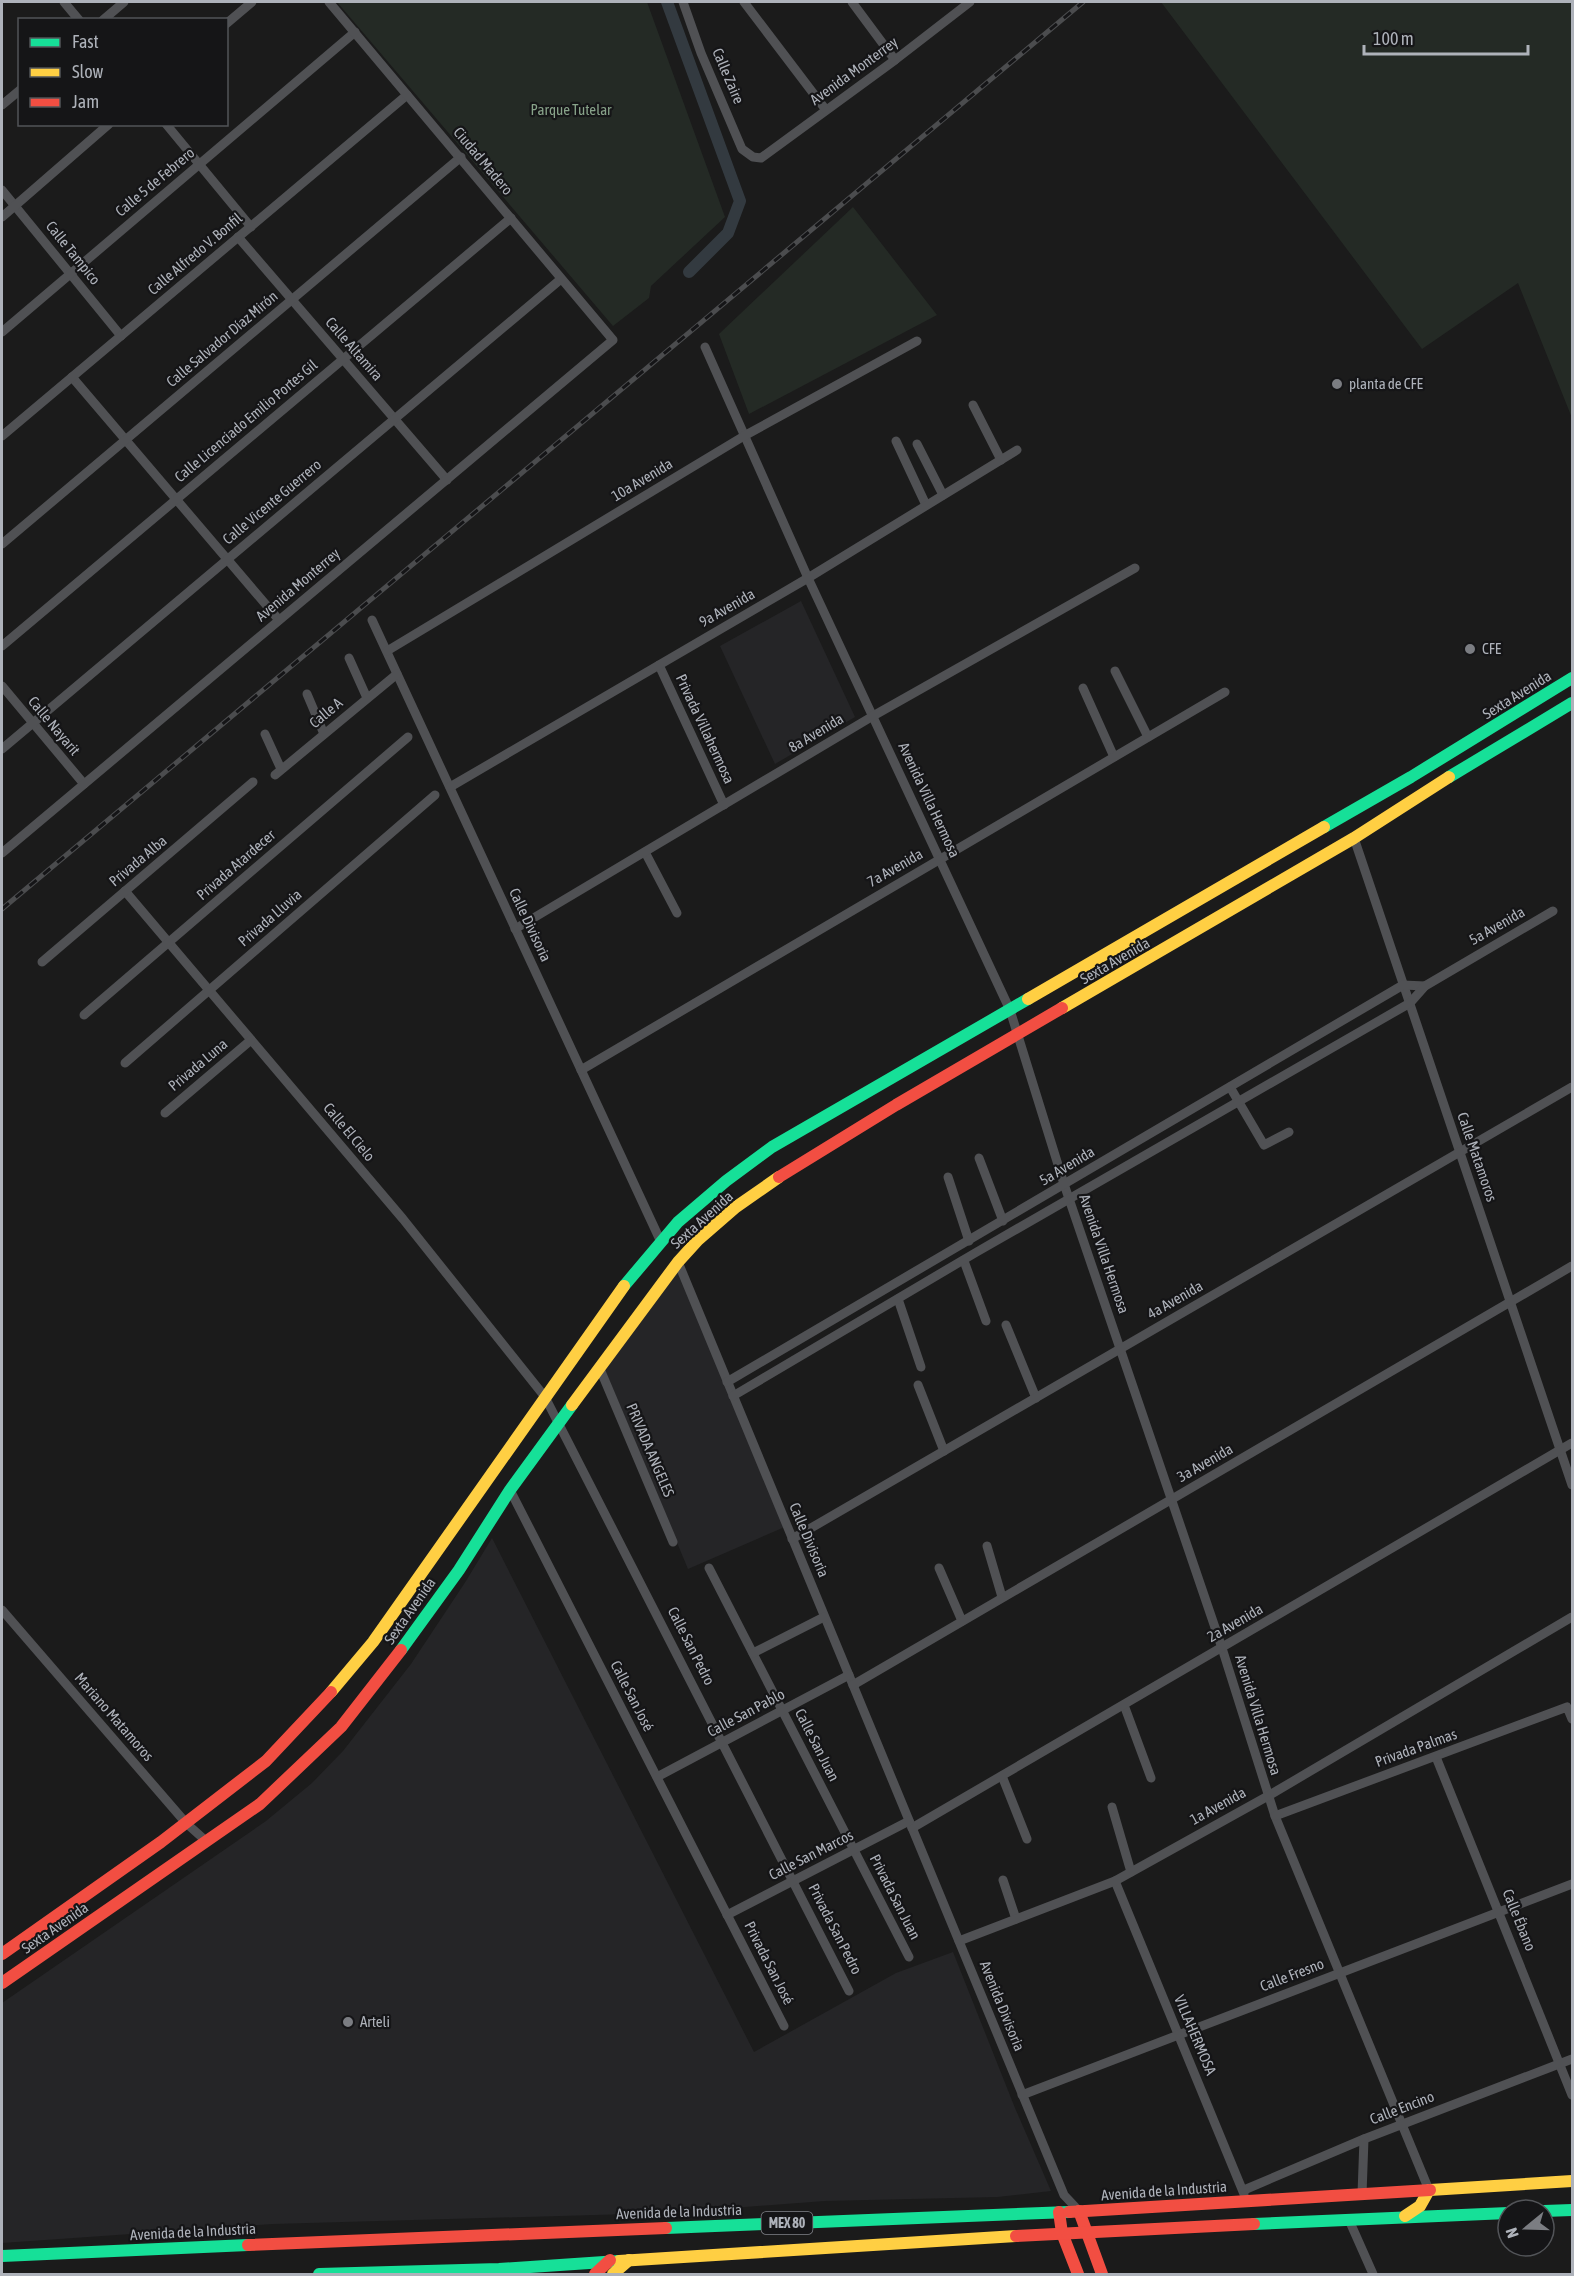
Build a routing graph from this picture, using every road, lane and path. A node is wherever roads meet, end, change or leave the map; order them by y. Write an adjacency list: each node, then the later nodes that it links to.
1 (64, 2): 9 (street)
2 (124, 2): 10 (street)
3 (252, 2): 11 (street)
4 (329, 2): 12 (street, Ciudad Madero)
5 (683, 2): 21 (street, Calle Zaire)
6 (744, 2): 17 (street)
7 (852, 2): 13 (street)
8 (964, 3): 13 (street, Avenida Monterrey)
9 (77, 18)
10 (105, 18)
11 (228, 22)
12 (355, 32): 15 (street, Ciudad Madero); 22 (street, Calle 5 de Febrero)
13 (896, 60): 17 (street, Avenida Monterrey)
14 (18, 92): 16 (street)
15 (407, 95): 20 (street, Ciudad Madero); 27 (street, Calle Alfredo V. Bonfil)
16 (2, 105)
17 (826, 110): 21 (street, Avenida Monterrey)
18 (107, 126): 24 (street)
19 (168, 126): 22 (street)
20 (461, 157): 26 (street, Ciudad Madero); 31 (street, Calle Salvador Díaz Mirón)
21 (753, 158)
22 (199, 164): 27 (street); 29 (street, Calle 5 de Febrero)
23 (2, 189): 24 (street, Calle Tampico)
24 (15, 205): 25 (street); 29 (street, Calle Tampico)
25 (2, 216)
26 (511, 218): 30 (street, Ciudad Madero); 37 (street, Calle Licenciado Emilio Portes Gil)
27 (251, 227): 28 (street, Calle Alfredo V. Bonfil)
28 (238, 237): 31 (street, Calle Altamira); 33 (street, Calle Alfredo V. Bonfil)
29 (70, 274): 32 (street, Calle 5 de Febrero); 33 (street, Calle Tampico)
30 (561, 279): 34 (street, Ciudad Madero); 40 (street, Calle Vicente Guerrero)
31 (292, 300): 37 (street, Calle Altamira); 43 (street, Calle Salvador Díaz Mirón)
32 (2, 332)
33 (121, 336): 38 (street, Calle Alfredo V. Bonfil)
34 (613, 340): 48 (street, Avenida Monterrey)
35 (917, 341): 42 (street, 10a Avenida)
36 (705, 347): 42 (street, Avenida Villa Hermosa)
37 (343, 359): 40 (street, Calle Altamira); 50 (street, Calle Licenciado Emilio Portes Gil)
38 (72, 377): 41 (street, Calle Alfredo V. Bonfil); 43 (street)
39 (973, 405): 47 (street)
40 (395, 419): 48 (street, Calle Altamira); 53 (street, Calle Vicente Guerrero)
41 (2, 435)
42 (744, 436): 55 (street, Avenida Villa Hermosa); 59 (street, 10a Avenida)
43 (125, 440): 50 (street); 52 (street, Calle Salvador Díaz Mirón)
44 (896, 441): 51 (street)
45 (917, 444): 49 (street)
46 (1017, 450): 47 (street, 9a Avenida)
47 (1001, 459): 49 (street, 9a Avenida)
48 (447, 480): 56 (street, Avenida Monterrey)
49 (943, 495): 51 (street, 9a Avenida)
50 (176, 500): 53 (street); 58 (street, Calle Licenciado Emilio Portes Gil)
51 (926, 505): 55 (street, 9a Avenida)
52 (2, 544)
53 (227, 559): 56 (street); 72 (street, Calle Vicente Guerrero)
54 (1135, 568): 71 (street, 8a Avenida)
55 (808, 578): 61 (street, 9a Avenida); 71 (street, Avenida Villa Hermosa)
56 (279, 620): 80 (street, Avenida Monterrey)
57 (372, 620): 59 (street, Calle Divisoria)
58 (2, 646)
59 (387, 651): 63 (street, Calle Divisoria)
60 (349, 658): 69 (street)
61 (659, 665): 81 (street, 9a Avenida); 83 (street, Privada Villahermosa)
62 (1115, 671): 76 (street)
63 (397, 674): 69 (street, Calle A); 81 (street, Calle Divisoria)
64 (1572, 678): 98 (main road, Sexta Avenida)
65 (2, 686): 72 (street, Calle Nayarit)
66 (1083, 688): 78 (street)
67 (1226, 692): 76 (street, 7a Avenida)
68 (307, 694): 74 (street)
69 (367, 698): 74 (street, Calle A)
70 (1572, 703): 84 (main road, Sexta Avenida)
71 (873, 716): 83 (street, 8a Avenida); 87 (street, Avenida Villa Hermosa)
72 (32, 723): 77 (street, Calle Vicente Guerrero); 80 (street, Calle Nayarit)
73 (265, 734): 74 (street, Calle A)
74 (324, 734)
75 (408, 737): 92 (street, Privada Atardecer)
76 (1148, 737): 78 (street, 7a Avenida)
77 (2, 749)
78 (1114, 757): 87 (street, 7a Avenida)
79 (253, 782): 88 (street, Privada Alba)
80 (84, 784): 86 (street, Avenida Monterrey)
81 (450, 787): 91 (street, Calle Divisoria)
82 (435, 795): 96 (street, Privada Lluvia)
83 (724, 805): 85 (street, 8a Avenida)
84 (1354, 838): 94 (street, Calle Matamoros); 100 (main road, Sexta Avenida)
85 (645, 852): 90 (street); 91 (street, 8a Avenida)
86 (2, 853)
87 (940, 859): 98 (street, Avenida Villa Hermosa); 103 (street, 7a Avenida)
88 (125, 891): 92 (street, Calle El Cielo); 93 (street, Privada Alba)
89 (1553, 911): 95 (street, 5a Avenida)
90 (677, 913)
91 (515, 929): 103 (street, Calle Divisoria)
92 (168, 943): 96 (street, Calle El Cielo); 99 (street, Privada Atardecer)
93 (42, 962)
94 (1403, 985): 95 (street); 97 (street, Calle Matamoros); 104 (street, 5a Avenida)
95 (1425, 986): 97 (street, 5a Avenida)
96 (209, 991): 101 (street, Calle El Cielo); 102 (street, Privada Lluvia)
97 (1410, 1003): 106 (street, 5a Avenida); 109 (street, Calle Matamoros)
98 (1010, 1010): 100 (street, Avenida Villa Hermosa); 116 (main road, Sexta Avenida)
99 (84, 1015)
100 (1017, 1035): 112 (street, Avenida Villa Hermosa); 118 (main road, Sexta Avenida)
101 (251, 1040): 107 (street, Privada Luna); 134 (street, Calle El Cielo)
102 (125, 1063)
103 (581, 1070): 116 (street, Calle Divisoria)
104 (1230, 1087): 106 (street); 112 (street, 5a Avenida)
105 (1572, 1087): 109 (street, 4a Avenida)
106 (1238, 1102): 108 (street); 113 (street, 5a Avenida)
107 (165, 1113)
108 (1289, 1132)
109 (1460, 1152): 123 (street, Calle Matamoros); 128 (street, 4a Avenida)
110 (979, 1158): 114 (street)
111 (948, 1177): 115 (street)
112 (1064, 1184): 113 (street, Avenida Villa Hermosa); 114 (street, 5a Avenida)
113 (1069, 1199): 117 (street, 5a Avenida); 128 (street, Avenida Villa Hermosa)
114 (1003, 1221): 115 (street, 5a Avenida)
115 (969, 1241): 120 (street, 5a Avenida)
116 (661, 1242): 134 (main road, Sexta Avenida)
117 (964, 1261): 121 (street, 5a Avenida); 125 (street)
118 (678, 1262): 130 (main road, Sexta Avenida); 131 (street, Calle Divisoria)
119 (1572, 1266): 123 (street, 3a Avenida)
120 (902, 1280): 121 (street); 124 (street, 5a Avenida)
121 (909, 1293): 122 (street, 5a Avenida)
122 (898, 1299): 127 (street, 5a Avenida); 129 (street)
123 (1510, 1302): 138 (street, Calle Matamoros); 142 (street, 3a Avenida)
124 (845, 1313): 127 (street); 131 (street, 5a Avenida)
125 (986, 1321)
126 (1006, 1325): 135 (street)
127 (852, 1326): 133 (street, 5a Avenida)
128 (1120, 1349): 135 (street, 4a Avenida); 142 (street, Avenida Villa Hermosa)
129 (921, 1367)
130 (600, 1369): 136 (main road, Sexta Avenida); 144 (street, PRIVADA ANGELES)
131 (727, 1382): 133 (street, Calle Divisoria)
132 (918, 1385): 139 (street)
133 (733, 1396): 143 (street, Calle Divisoria)
134 (545, 1397): 136 (street, Calle El Cielo); 168 (main road, Sexta Avenida)
135 (1036, 1398): 139 (street, 4a Avenida)
136 (560, 1424): 141 (main road, Sexta Avenida); 160 (street, Calle San Pedro)
137 (1572, 1443): 138 (street, 2a Avenida)
138 (1561, 1450): 140 (street, Calle Matamoros); 153 (street, 2a Avenida)
139 (944, 1451): 143 (street, 4a Avenida)
140 (1572, 1485)
141 (510, 1490): 163 (street, Calle San José); 171 (main road, Sexta Avenida)
142 (1171, 1500): 148 (street, 3a Avenida); 153 (street, Avenida Villa Hermosa)
143 (792, 1539): 150 (street, Calle Divisoria)
144 (673, 1542)
145 (987, 1546): 148 (street)
146 (709, 1568): 154 (street)
147 (939, 1568): 152 (street)
148 (1002, 1597): 152 (street, 3a Avenida)
149 (2, 1610): 168 (street, Mariano Matamoros)
150 (824, 1617): 154 (street); 155 (street, Calle Divisoria)
151 (1572, 1617): 165 (street, 1a Avenida)
152 (962, 1621): 156 (street, 3a Avenida)
153 (1222, 1648): 157 (street, 2a Avenida); 165 (street, Avenida Villa Hermosa)
154 (753, 1653): 158 (street, Calle San Juan)
155 (849, 1676): 156 (street, Calle Divisoria); 158 (street, Calle San Pablo)
156 (853, 1685): 169 (street, Calle Divisoria)
157 (1124, 1705): 162 (street, 2a Avenida); 164 (street)
158 (782, 1710): 160 (street, Calle San Pablo); 172 (street, Calle San Juan)
159 (1572, 1719): 161 (street, Privada Palmas)
160 (723, 1742): 163 (street, Calle San Pablo); 176 (street, Calle San Pedro)
161 (1436, 1757): 167 (street, Privada Palmas); 178 (street, Calle Ébano)
162 (1002, 1776): 169 (street, 2a Avenida); 170 (street)
163 (657, 1777): 179 (street, Calle San José)
164 (1151, 1778)
165 (1268, 1796): 167 (street, Avenida Villa Hermosa); 173 (street, 1a Avenida)
166 (1112, 1807): 173 (street)
167 (1275, 1816): 184 (street, Avenida Villa Hermosa)
168 (186, 1823): 171 (street, Mariano Matamoros); 182 (main road, Sexta Avenida)
169 (910, 1825): 172 (street, Calle San Marcos); 181 (street, Avenida Divisoria)
170 (1027, 1839)
171 (206, 1841): 185 (main road, Sexta Avenida)
172 (854, 1850): 176 (street, Calle San Marcos); 183 (street, Privada San Juan)
173 (1131, 1872): 175 (street, 1a Avenida)
174 (1003, 1880): 180 (street)
175 (1115, 1881): 180 (street, 1a Avenida); 188 (street, VILLAHERMOSA)
176 (794, 1882): 179 (street, Calle San Marcos); 186 (street, Privada San Pedro)
177 (1572, 1884): 178 (street, Calle Fresno)
178 (1499, 1912): 184 (street, Calle Fresno); 190 (street, Calle Ébano)
179 (727, 1914): 187 (street, Privada San José)
180 (1016, 1918): 181 (street, 1a Avenida)
181 (959, 1941): 191 (street, Avenida Divisoria)
182 (2, 1954)
183 (909, 1957)
184 (1339, 1973): 188 (street, Calle Fresno); 193 (street, Avenida Villa Hermosa)
185 (2, 1983)
186 (849, 1990)
187 (784, 2026)
188 (1178, 2035): 191 (street, Calle Fresno); 199 (street, VILLAHERMOSA)
189 (1572, 2060): 190 (street, Calle Encino)
190 (1561, 2064): 192 (street, Calle Ébano); 193 (street, Calle Encino)
191 (1022, 2095): 198 (street, Avenida Divisoria)
192 (1572, 2095)
193 (1403, 2124): 194 (street, Calle Encino); 196 (street, Avenida Villa Hermosa)
194 (1364, 2139): 197 (street); 199 (street, Calle Encino)
195 (1572, 2181): 196 (main road, Avenida de la Industria / MEX 80)
196 (1429, 2190): 197 (main road, Avenida de la Industria / MEX 80); 205 (main road)
197 (1362, 2194): 199 (main road, Avenida de la Industria / MEX 80)
198 (1064, 2195): 201 (street, Avenida Divisoria); 203 (street)
199 (1244, 2195): 201 (main road, Avenida de la Industria / MEX 80)
200 (1572, 2210): 202 (main road)
201 (1079, 2211): 203 (main road, Avenida de la Industria / MEX 80); 207 (main road)
202 (1556, 2211)
203 (1059, 2212): 208 (main road); 209 (main road, Avenida de la Industria / MEX 80)
204 (1496, 2213): 205 (main road, MEX 80)
205 (1403, 2217): 206 (main road, MEX 80)
206 (1348, 2220): 207 (main road, MEX 80); 217 (street)
207 (1086, 2232): 208 (main road, MEX 80); 216 (main road)
208 (1062, 2233): 211 (main road, MEX 80); 215 (main road)
209 (2, 2256)
210 (610, 2260): 211 (main road, MEX 80); 212 (main road, MEX 80); 213 (main road)
211 (629, 2260): 214 (main road)
212 (319, 2274)
213 (595, 2274)
214 (613, 2274)
215 (1078, 2274)
216 (1102, 2274)
217 (1373, 2274)

